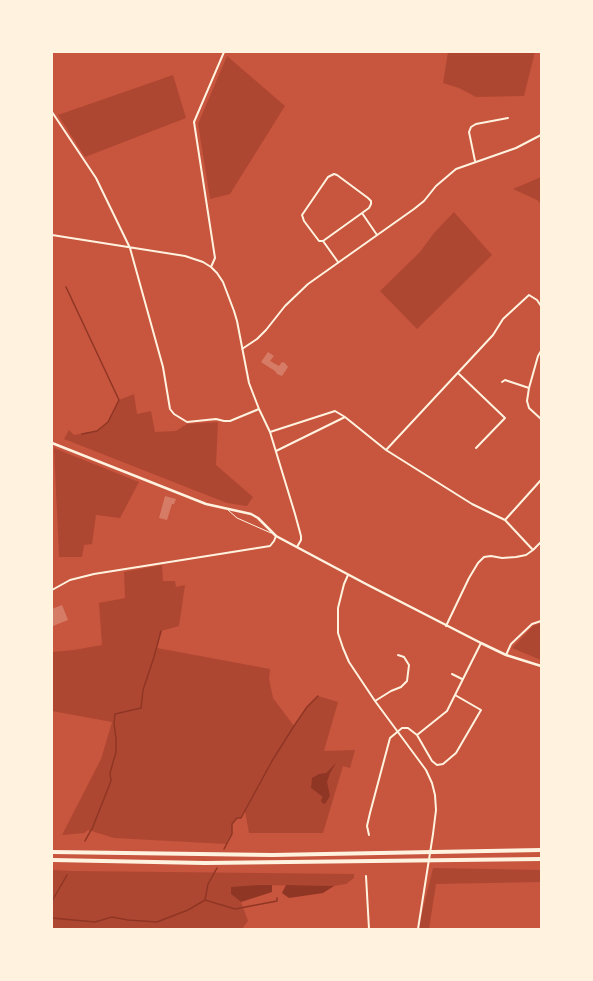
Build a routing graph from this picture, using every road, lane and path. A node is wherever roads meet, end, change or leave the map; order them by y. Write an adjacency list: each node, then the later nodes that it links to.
1 (224, 52): 12 (street)
2 (52, 112): 10 (street)
3 (508, 118): 5 (street)
4 (541, 135): 5 (street)
5 (475, 161): 8 (street)
6 (362, 213): 8 (street); 9 (street); 9 (street)
7 (52, 235): 10 (street)
8 (377, 235): 11 (street)
9 (322, 241): 11 (street)
10 (130, 248): 12 (street); 21 (street)
11 (338, 262): 14 (street)
12 (211, 267): 14 (street)
13 (541, 306): 16 (street)
14 (242, 349): 21 (street)
15 (541, 351): 20 (street)
16 (458, 373): 26 (street); 27 (street)
17 (508, 376): 18 (street)
18 (505, 380): 19 (street); 20 (street)
19 (502, 382)
20 (529, 388): 23 (street)
21 (259, 409): 24 (street)
22 (344, 417): 24 (street); 27 (street); 28 (street)
23 (541, 419)
24 (270, 432): 28 (street)
25 (52, 443): 30 (street)
26 (476, 448)
27 (386, 450): 31 (street)
28 (276, 451): 35 (street)
29 (541, 480): 31 (street)
30 (227, 510): 32 (lane); 32 (street)
31 (505, 520): 36 (street)
32 (273, 534): 33 (street)
33 (276, 536): 35 (street); 38 (street)
34 (541, 542): 36 (street)
35 (297, 547): 37 (street)
36 (533, 550): 40 (street)
37 (348, 575): 40 (street); 48 (street)
38 (52, 590)
39 (541, 621): 43 (street)
40 (446, 626): 41 (street)
41 (481, 643): 43 (street); 46 (street)
42 (398, 655): 48 (street)
43 (506, 655): 44 (street)
44 (541, 666)
45 (452, 674): 46 (street)
46 (462, 679): 47 (street)
47 (455, 695): 50 (street); 50 (street)
48 (375, 701): 49 (street)
49 (398, 731): 50 (street); 51 (street); 58 (street)
50 (417, 735)
51 (370, 834)
52 (541, 850): 53 (highway)
53 (52, 852)
54 (541, 859): 55 (highway)
55 (52, 860)
56 (366, 876): 57 (street)
57 (368, 929)
58 (418, 929)

